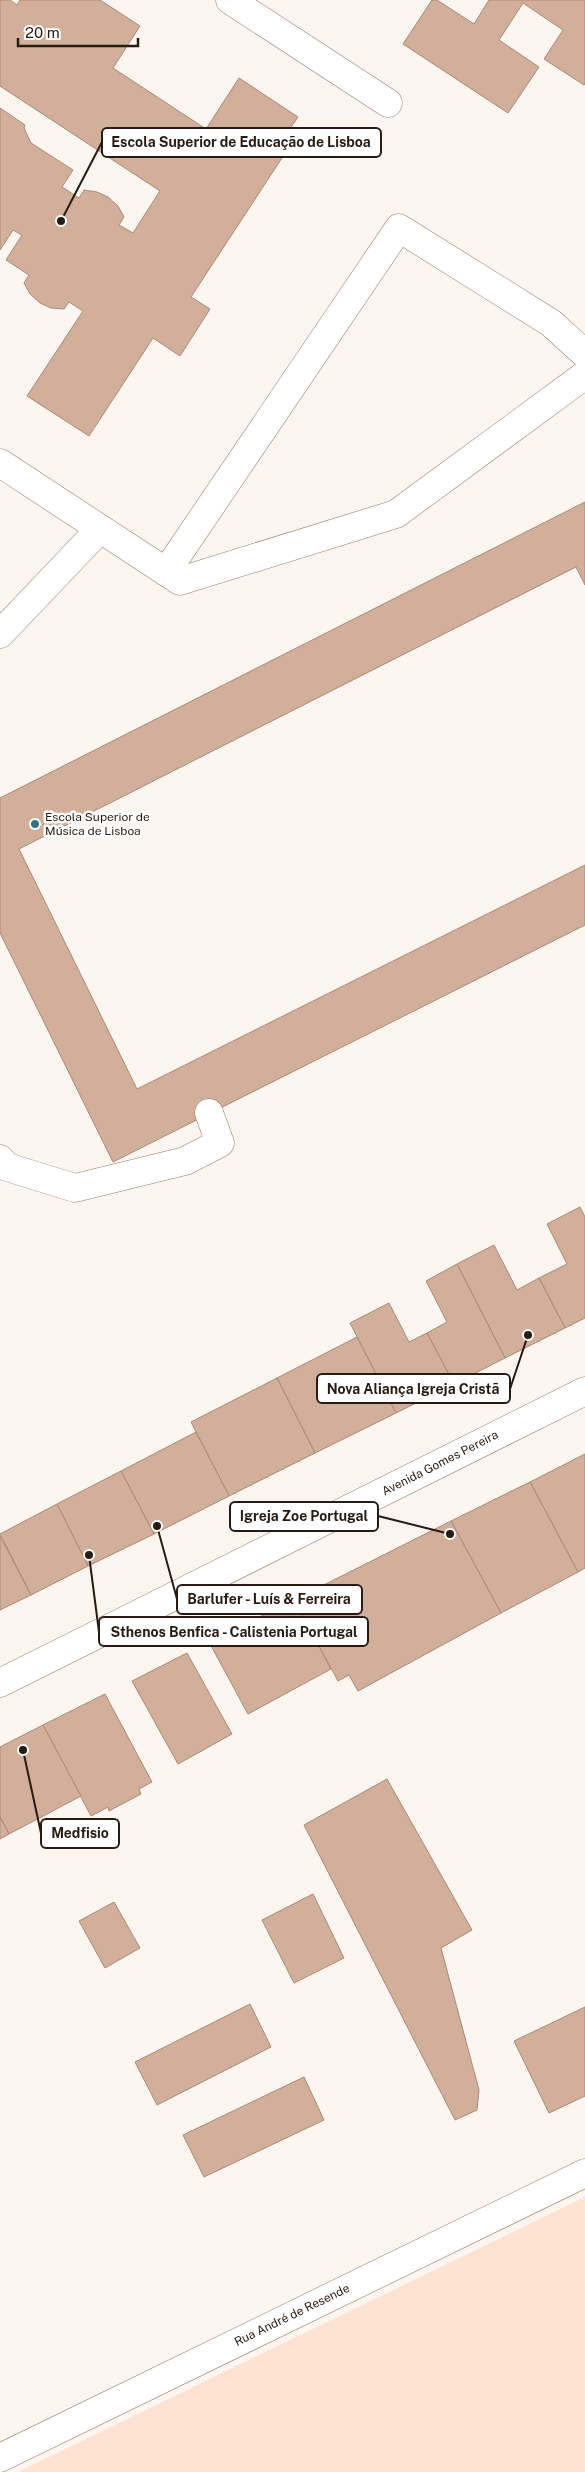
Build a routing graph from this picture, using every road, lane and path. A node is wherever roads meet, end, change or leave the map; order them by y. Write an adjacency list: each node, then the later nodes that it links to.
1 (230, 0): 2 (street)
2 (388, 103)
3 (585, 354): 7 (street)
4 (585, 375): 7 (street)
5 (0, 463): 6 (street)
6 (100, 529): 7 (street); 8 (street)
7 (166, 572)
8 (0, 634)
9 (209, 1113): 10 (street)
10 (0, 1159)
11 (585, 1391): 12 (street, Avenida Gomes Pereira)
12 (0, 1683)
13 (585, 2173): 14 (street, Rua André de Resende)
14 (0, 2458)

